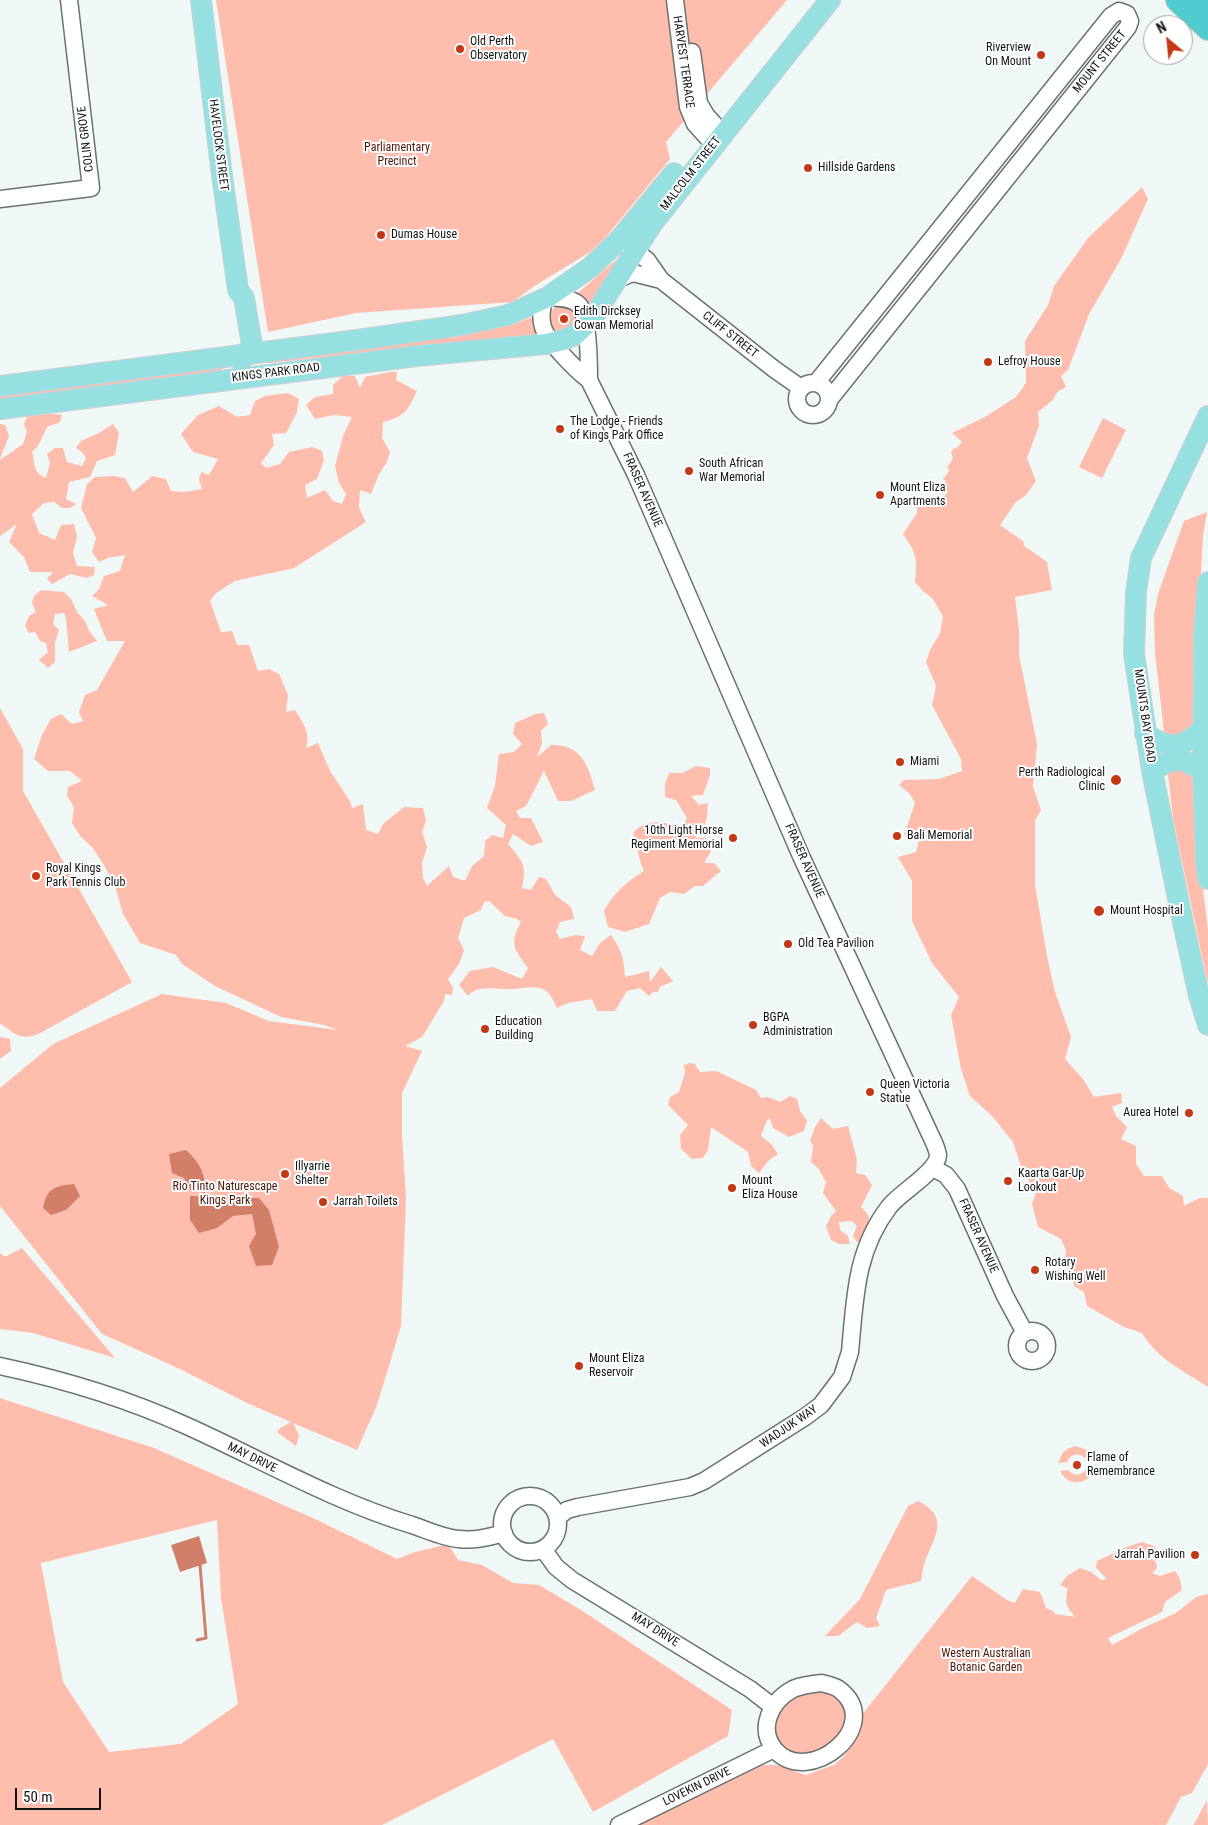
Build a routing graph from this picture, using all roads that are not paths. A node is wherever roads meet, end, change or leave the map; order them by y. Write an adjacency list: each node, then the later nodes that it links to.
1 (69, 0): 12 (street, COLIN GROVE)
2 (201, 0): 21 (main road, HAVELOCK STREET)
3 (675, 0): 9 (street, HARVEST TERRACE)
4 (686, 0): 9 (street, HARVEST TERRACE)
5 (814, 0): 9 (main road, MALCOLM STREET)
6 (830, 0): 9 (main road, MALCOLM STREET)
7 (1178, 0): 8 (highway)
8 (1208, 28)
9 (714, 134): 13 (main road, MALCOLM STREET)
10 (980, 180): 11 (street); 11 (street, MOUNT STREET); 14 (street, MOUNT STREET)
11 (996, 192): 17 (street, MOUNT STREET)
12 (0, 199)
13 (627, 245): 15 (main road, MALCOLM STREET); 16 (street, CLIFF STREET); 18 (main road, MALCOLM STREET)
14 (902, 277): 17 (street); 25 (street, MOUNT STREET)
15 (618, 279): 16 (street, CLIFF STREET); 19 (main road, MALCOLM STREET)
16 (661, 280): 25 (street, CLIFF STREET)
17 (918, 290): 27 (street, MOUNT STREET)
18 (546, 298): 19 (street, FRASER AVENUE); 20 (street, FRASER AVENUE); 21 (main road, KINGS PARK ROAD)
19 (586, 325): 20 (main road, MALCOLM STREET); 23 (street, FRASER AVENUE)
20 (553, 343): 22 (main road, KINGS PARK ROAD); 23 (street, FRASER AVENUE)
21 (246, 351): 22 (main road); 24 (main road); 26 (main road, KINGS PARK ROAD)
22 (310, 369): 24 (main road, KINGS PARK ROAD)
23 (588, 380): 37 (street, FRASER AVENUE)
24 (197, 383): 28 (main road, KINGS PARK ROAD)
25 (809, 385): 27 (street); 27 (street)
26 (0, 386)
27 (829, 400)
28 (0, 408)
29 (1208, 416): 32 (main road, MOUNTS BAY ROAD)
30 (1208, 582): 31 (main road)
31 (1204, 728): 32 (main road); 34 (main road)
32 (1145, 734): 33 (main road, MOUNTS BAY ROAD)
33 (1152, 771): 34 (main road); 36 (main road, MOUNTS BAY ROAD)
34 (1203, 772): 35 (main road)
35 (1208, 879)
36 (1208, 1025)
37 (934, 1168): 38 (street, FRASER AVENUE); 40 (street, WADJUK WAY)
38 (1025, 1333)
39 (0, 1366): 41 (street, MAY DRIVE)
40 (558, 1517): 41 (street); 42 (street)
41 (504, 1533): 42 (street)
42 (543, 1549): 43 (street, MAY DRIVE)
43 (772, 1706): 44 (street); 44 (street)
44 (774, 1748): 45 (street, LOVEKIN DRIVE)
45 (619, 1825)

